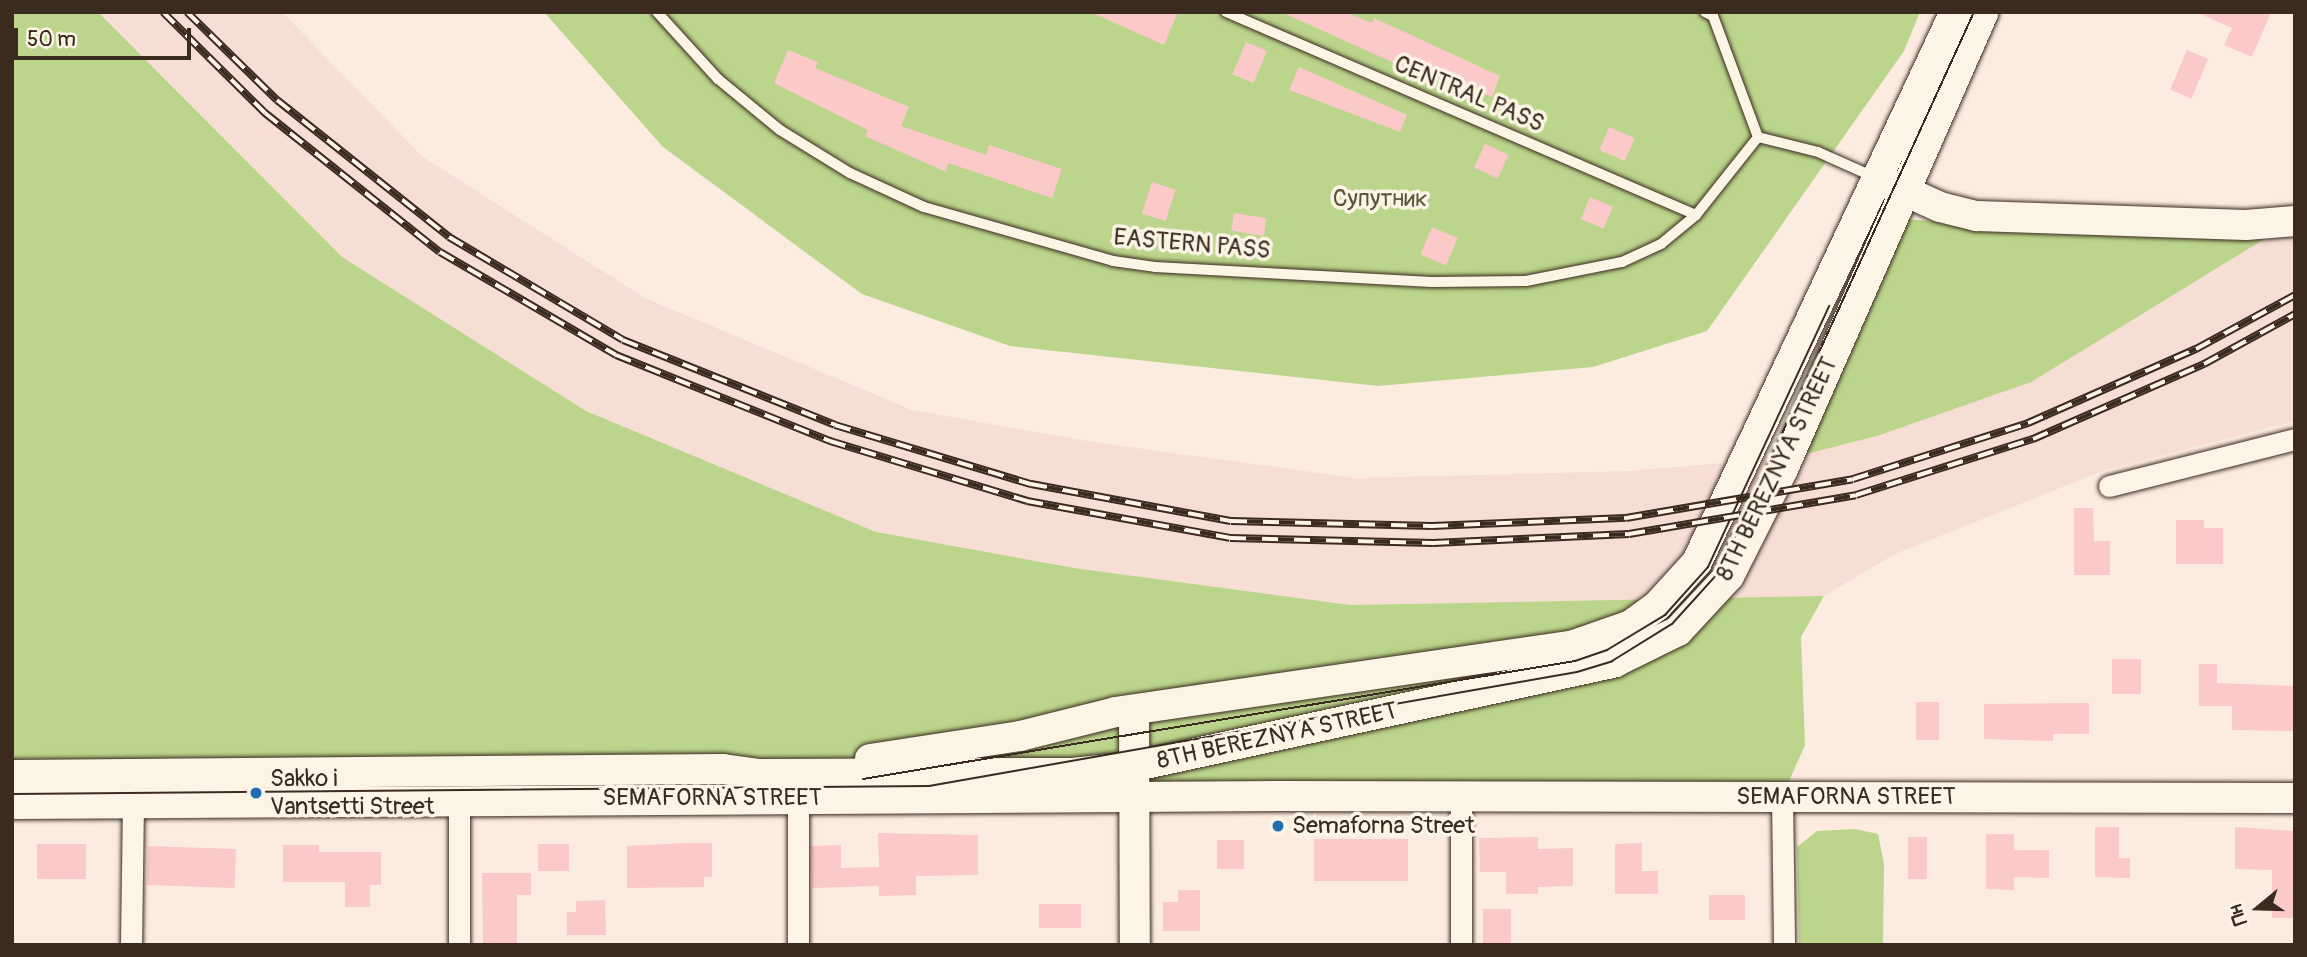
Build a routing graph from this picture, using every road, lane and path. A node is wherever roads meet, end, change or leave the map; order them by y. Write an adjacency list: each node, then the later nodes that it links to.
1 (657, 12): 8 (lane, EASTERN PASS)
2 (1226, 12): 8 (lane, CENTRAL PASS)
3 (1955, 12): 7 (main road, 8TH BEREZNYA STREET)
4 (1984, 12): 7 (main road, 8TH BEREZNYA STREET)
5 (1709, 14): 6 (lane)
6 (1758, 138): 7 (lane); 8 (lane, EASTERN PASS)
7 (1891, 185): 9 (main road); 12 (main road, 8TH BEREZNYA STREET); 13 (main road, 8TH BEREZNYA STREET)
8 (1696, 215)
9 (2295, 221)
10 (2295, 439): 11 (street)
11 (2109, 486)
12 (1134, 710): 13 (main road); 14 (main road, SEMAFORNA STREET)
13 (1136, 766): 14 (main road, SEMAFORNA STREET); 17 (main road)
14 (723, 769): 15 (main road, SEMAFORNA STREET)
15 (12, 775)
16 (1461, 796): 17 (main road, SEMAFORNA STREET); 18 (main road, SEMAFORNA STREET); 28 (street)
17 (1136, 797): 19 (main road, SEMAFORNA STREET); 27 (main road)
18 (1782, 797): 20 (main road, SEMAFORNA STREET); 29 (street)
19 (798, 798): 21 (main road, SEMAFORNA STREET); 26 (street)
20 (2295, 798)
21 (459, 800): 23 (main road, SEMAFORNA STREET); 25 (street)
22 (12, 804): 23 (main road, SEMAFORNA STREET)
23 (133, 804): 24 (street)
24 (131, 945)
25 (459, 945)
26 (797, 945)
27 (1135, 945)
28 (1461, 945)
29 (1784, 945)

